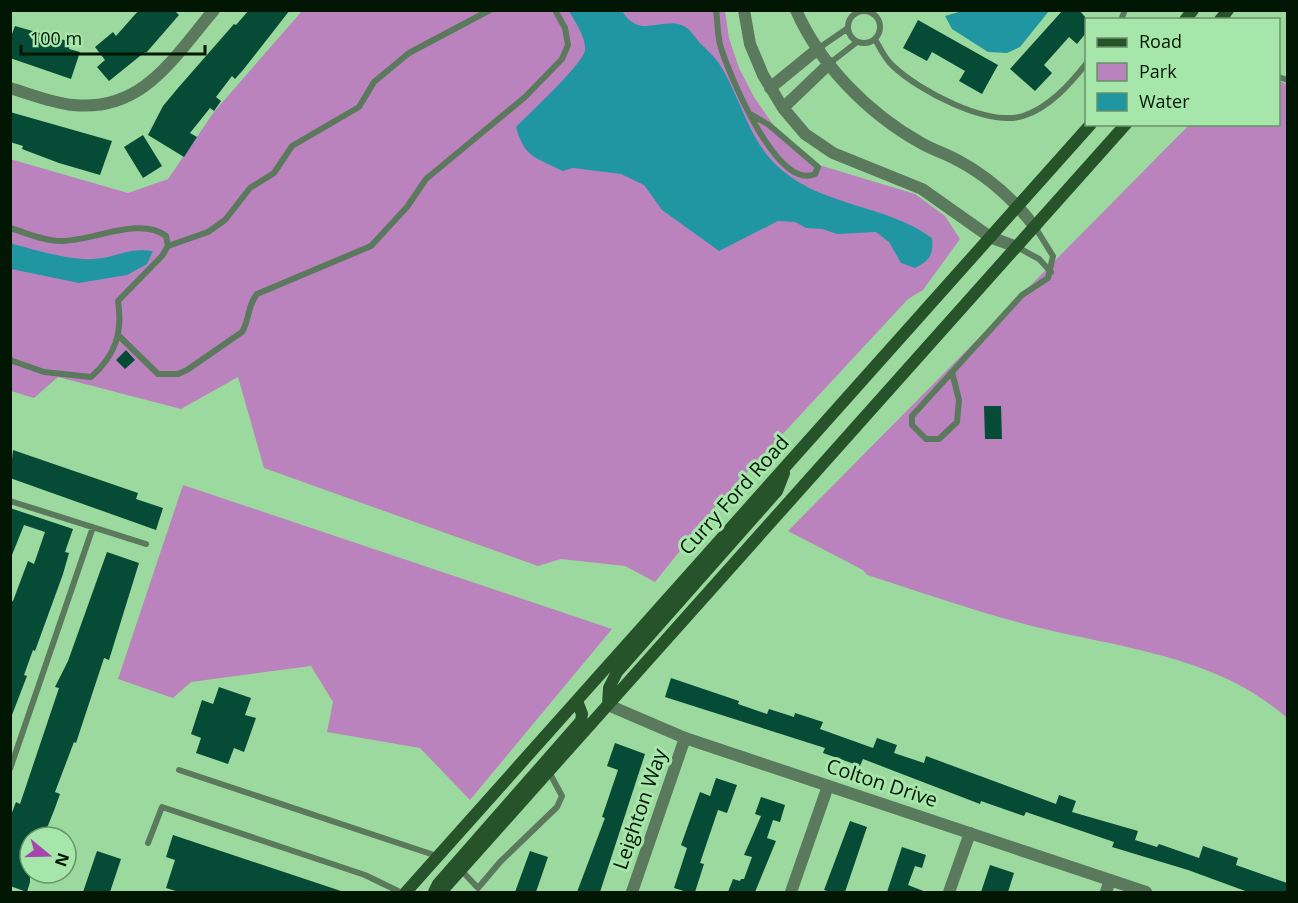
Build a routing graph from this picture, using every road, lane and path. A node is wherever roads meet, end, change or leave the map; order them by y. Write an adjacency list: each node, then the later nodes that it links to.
1 (214, 10): 14 (street)
2 (490, 10): 24 (lane)
3 (555, 10): 27 (lane)
4 (716, 10): 17 (lane)
5 (744, 10): 15 (street)
6 (796, 10): 11 (street)
7 (874, 12): 8 (lane); 9 (lane)
8 (848, 28): 10 (lane); 11 (lane)
9 (875, 39): 10 (lane); 13 (lane)
10 (857, 42): 12 (lane)
11 (819, 48): 12 (street); 15 (street)
12 (830, 63): 16 (street); 20 (street)
13 (1085, 65)
14 (10, 88)
15 (770, 88): 16 (street)
16 (783, 108): 23 (street)
17 (752, 116): 17 (lane)
18 (1089, 126): 20 (main road, Curry Ford Road)
19 (1124, 126): 21 (main road)
20 (1018, 206): 21 (street); 23 (main road, Curry Ford Road)
21 (1035, 227): 25 (main road); 26 (lane)
22 (10, 228): 24 (lane)
23 (990, 237): 25 (street); 30 (main road, Curry Ford Road)
24 (168, 246): 27 (lane)
25 (1017, 247): 26 (lane); 35 (main road)
26 (1051, 272): 29 (lane)
27 (119, 336): 28 (lane)
28 (10, 360)
29 (952, 372): 29 (lane)
30 (789, 463): 34 (main road, Curry Ford Road); 35 (main road)
31 (10, 501): 32 (lane)
32 (93, 527): 33 (lane); 37 (lane)
33 (146, 544)
34 (577, 701): 43 (main road, Curry Ford Road); 48 (main road)
35 (608, 705): 36 (street, Colton Drive); 39 (main road)
36 (685, 738): 40 (street, Colton Drive); 50 (street, Leighton Way)
37 (10, 769)
38 (179, 770): 43 (lane)
39 (548, 772): 44 (main road); 44 (lane)
40 (828, 786): 41 (street, Colton Drive); 51 (street)
41 (970, 832): 45 (street, Colton Drive); 52 (street)
42 (148, 843): 46 (lane)
43 (438, 857): 47 (main road, Curry Ford Road)
44 (461, 870): 49 (main road)
45 (1108, 886): 53 (street, Colton Drive)
46 (400, 892)
47 (406, 892)
48 (434, 892)
49 (441, 892)
50 (632, 892)
51 (791, 892)
52 (949, 892)
53 (1146, 892)

